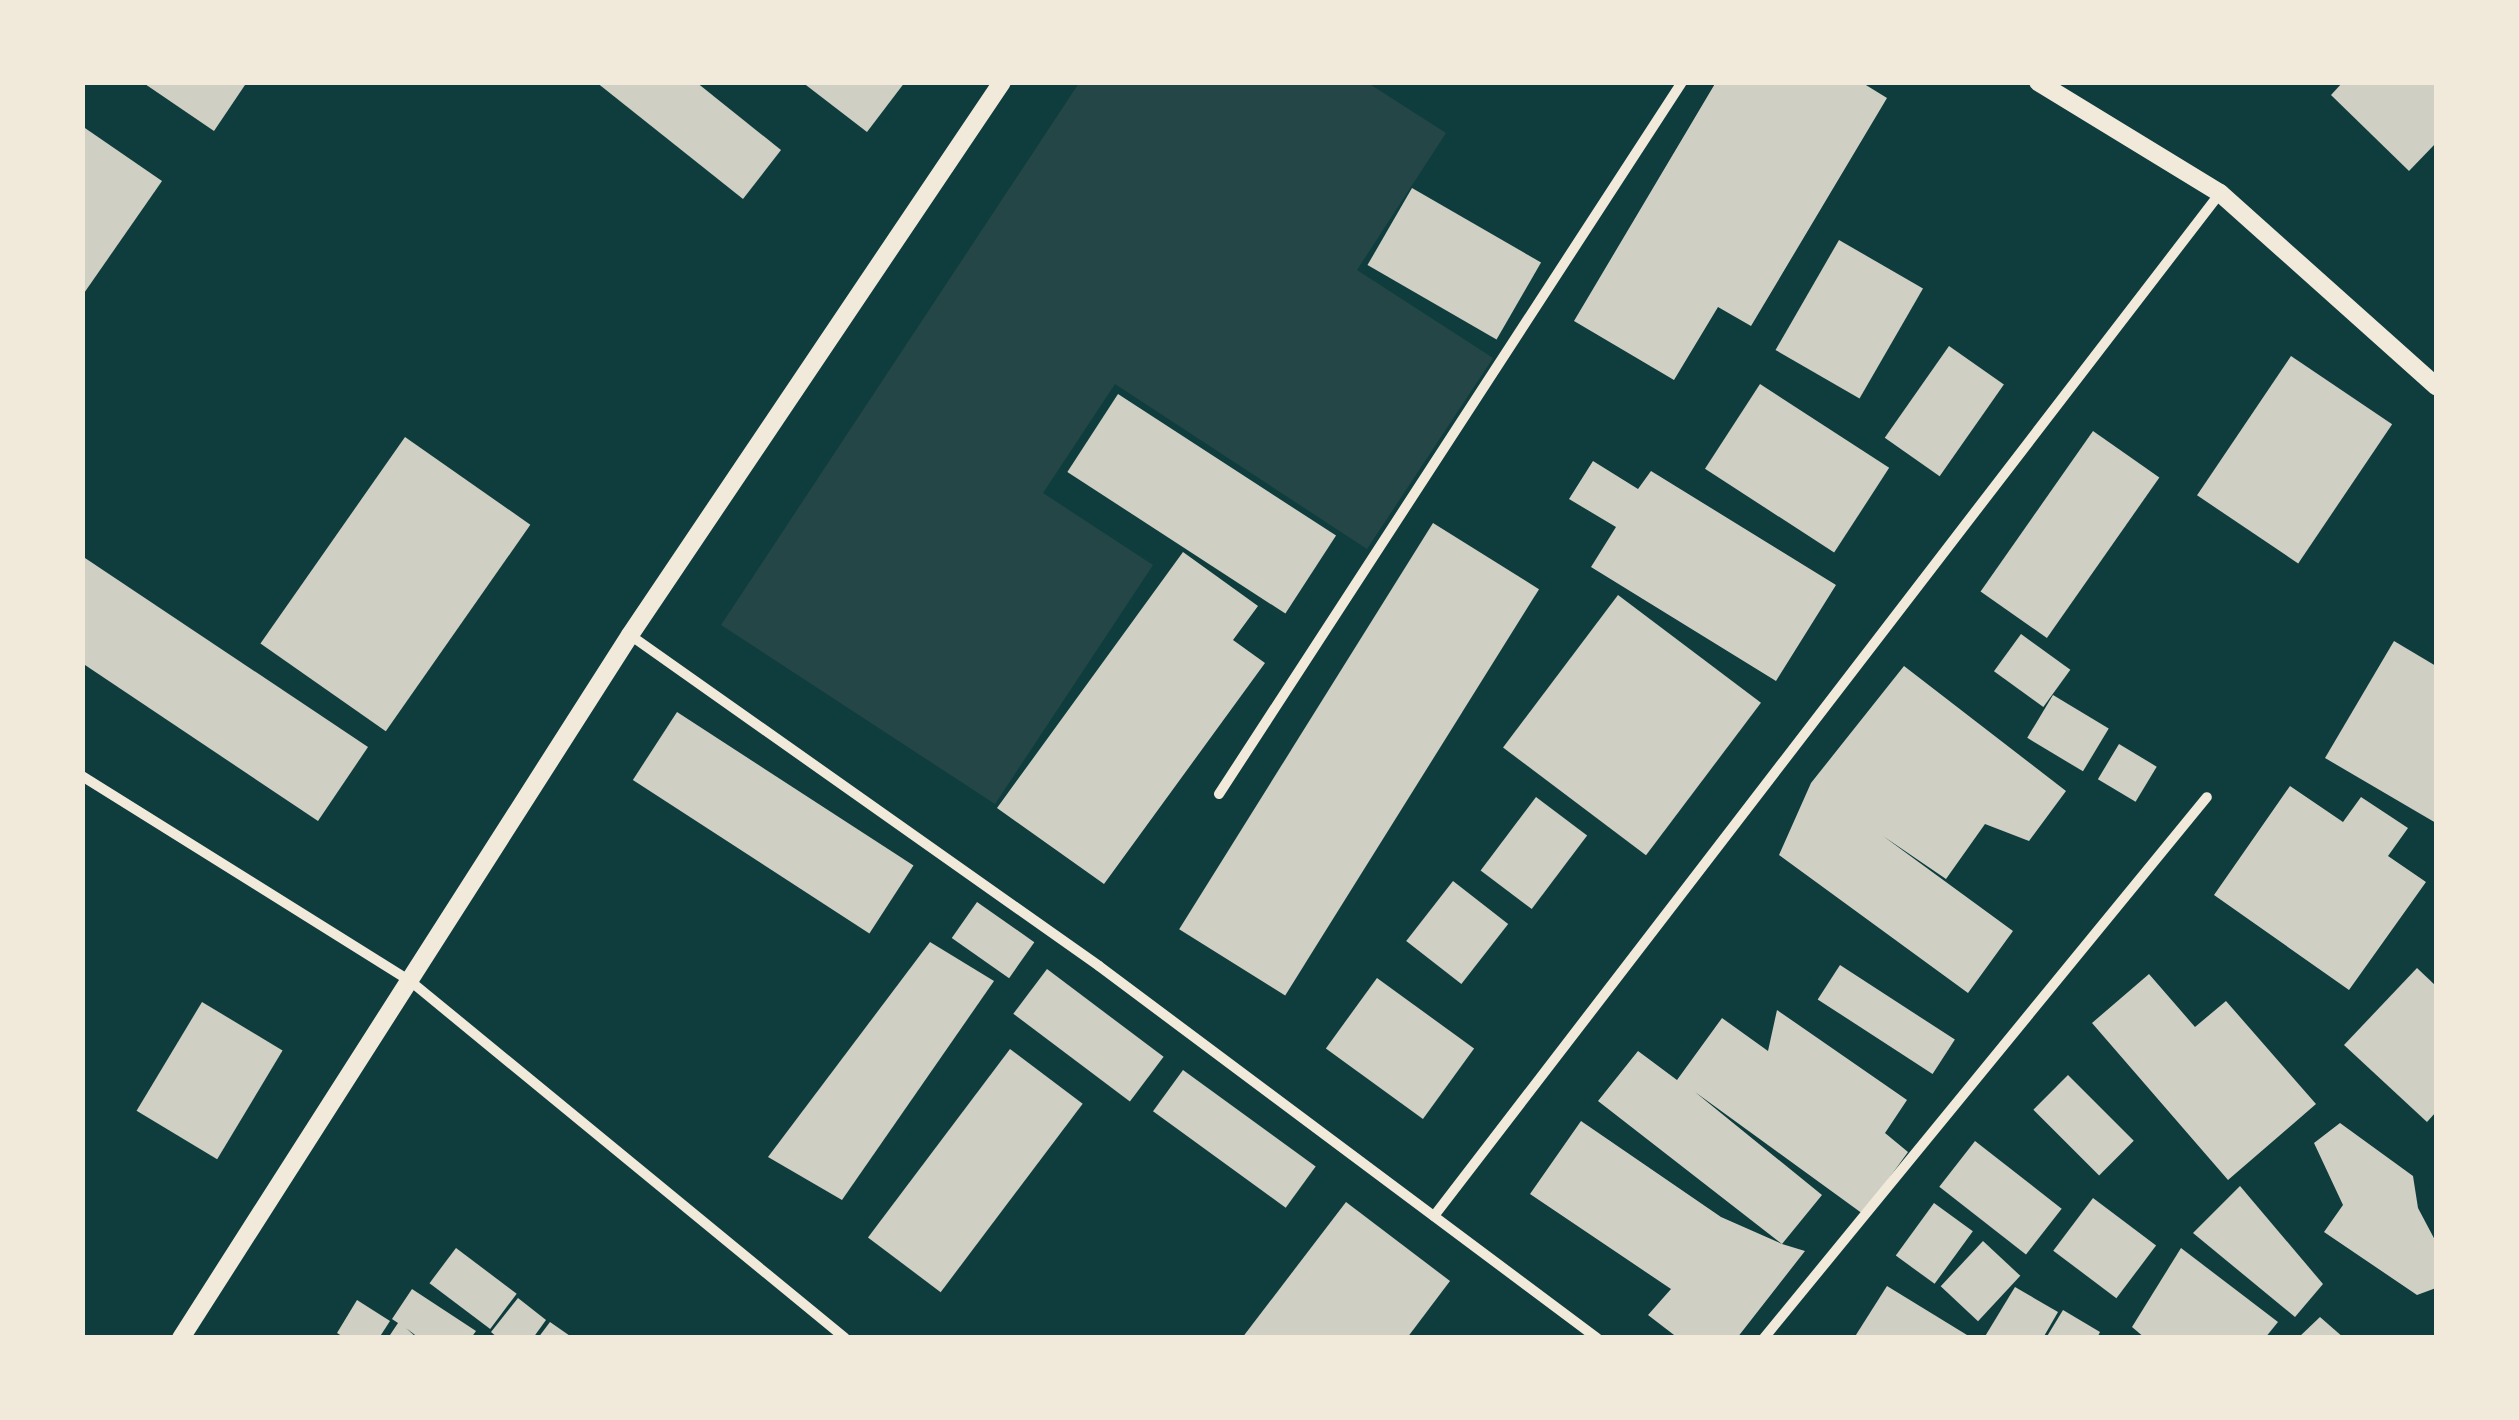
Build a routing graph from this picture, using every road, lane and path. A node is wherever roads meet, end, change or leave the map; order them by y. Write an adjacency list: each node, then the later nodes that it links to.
1 (1002, 82): 6 (street)
2 (1682, 82): 8 (street)
3 (2038, 82): 4 (street)
4 (2220, 192): 5 (street); 11 (street)
5 (2436, 386)
6 (630, 635): 10 (street); 11 (street)
7 (82, 776): 10 (street)
8 (1219, 794)
9 (2207, 796): 15 (street)
10 (409, 980): 12 (street); 13 (street)
11 (1434, 1216): 14 (street)
12 (180, 1338)
13 (845, 1338)
14 (1596, 1338)
15 (1764, 1338)

